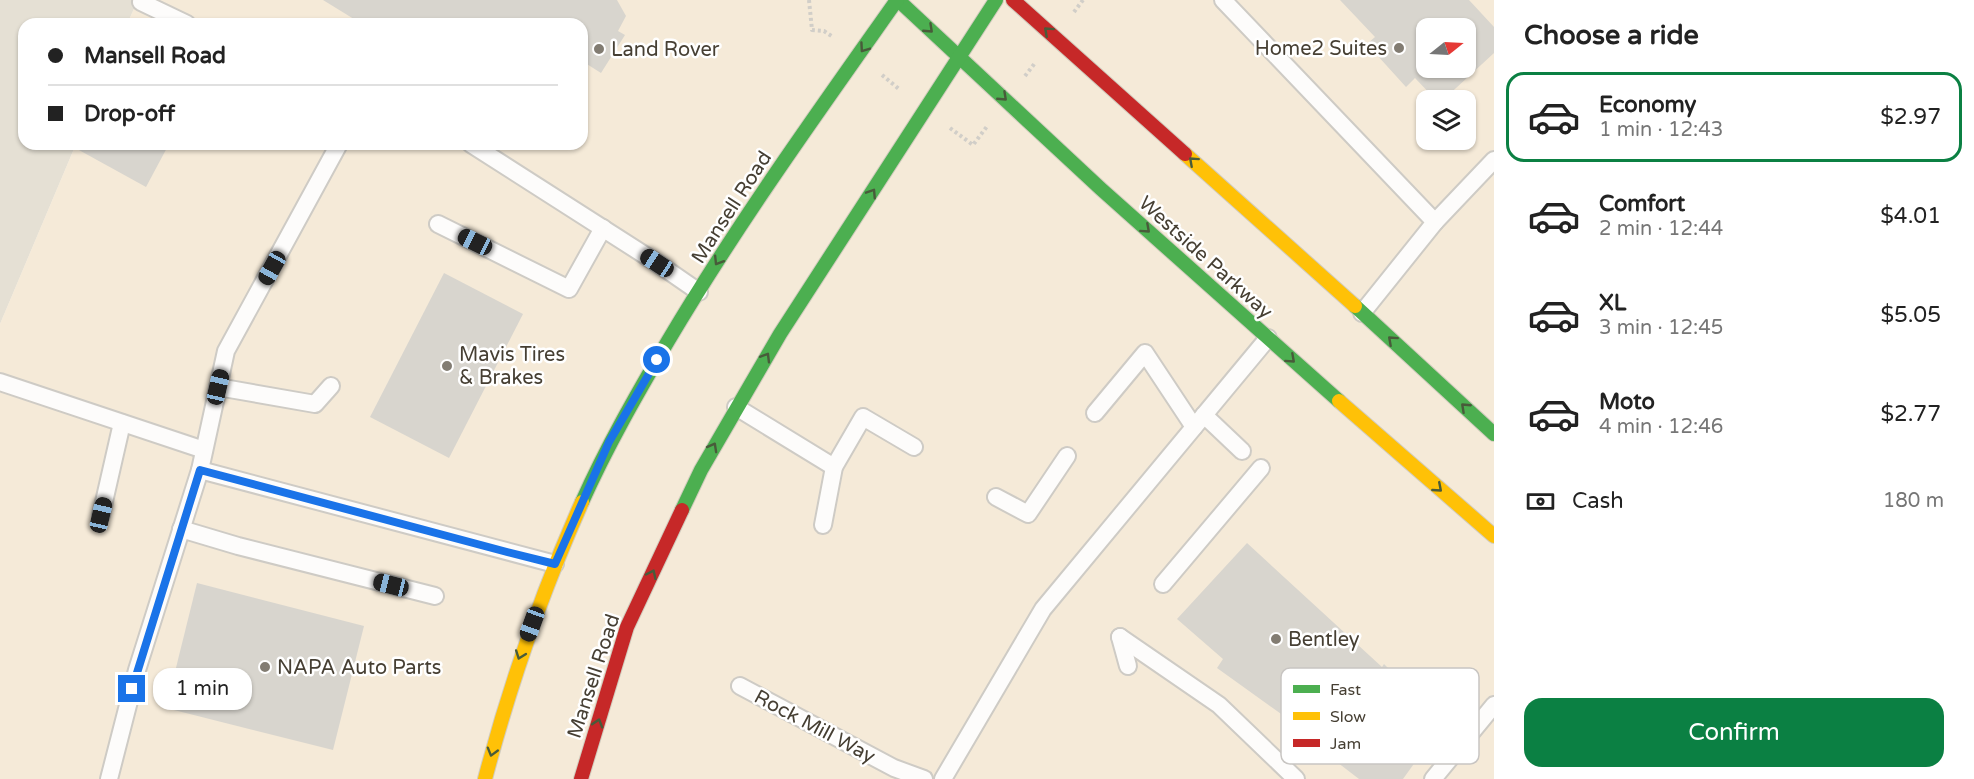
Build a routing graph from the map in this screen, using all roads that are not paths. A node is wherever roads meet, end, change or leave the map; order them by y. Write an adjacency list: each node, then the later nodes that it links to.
1 (898, 0): 7 (main road, Westside Parkway, one-way to 7); 14 (main road, Mansell Road, one-way to 14)
2 (996, 0): 7 (main road, Mansell Road)
3 (1013, 0): 15 (main road, one-way to 3)
4 (1222, 0): 11 (lane)
5 (141, 2): 6 (lane)
6 (174, 18)
7 (960, 57): 16 (main road, Westside Parkway, one-way to 16); 20 (main road, Mansell Road, one-way to 7)
8 (336, 150): 19 (lane)
9 (480, 150): 13 (lane)
10 (1494, 160): 11 (lane)
11 (1435, 222): 15 (lane)
12 (438, 224): 13 (lane)
13 (603, 228): 14 (lane)
14 (699, 292): 37 (main road, Mansell Road)
15 (1362, 313): 24 (main road, one-way to 15)
16 (1268, 338): 22 (lane); 36 (main road, Westside Parkway, one-way to 36)
17 (0, 382): 23 (lane)
18 (331, 386): 19 (lane)
19 (218, 387): 26 (lane)
20 (736, 407): 29 (lane); 47 (main road, Mansell Road, one-way to 20)
21 (1095, 413): 22 (lane)
22 (1199, 421): 27 (lane); 49 (lane)
23 (122, 423): 26 (lane); 33 (lane)
24 (1494, 434)
25 (914, 447): 29 (lane)
26 (204, 450): 31 (lane)
27 (1242, 452)
28 (1066, 456): 32 (lane)
29 (834, 467): 34 (lane)
30 (1261, 468): 38 (lane)
31 (200, 470): 35 (lane); 37 (lane)
32 (996, 497)
33 (101, 515)
34 (823, 525)
35 (181, 530): 39 (lane); 45 (lane)
36 (1494, 536)
37 (555, 564): 46 (main road, Mansell Road, one-way to 46)
38 (1163, 584)
39 (435, 596)
40 (1128, 666): 50 (lane)
41 (740, 686): 48 (lane, Rock Mill Way)
42 (1494, 705): 43 (lane)
43 (1479, 723)
44 (1445, 764): 51 (lane)
45 (109, 779)
46 (485, 779)
47 (581, 779)
48 (924, 779)
49 (944, 779)
50 (1296, 779)
51 (1433, 779)

